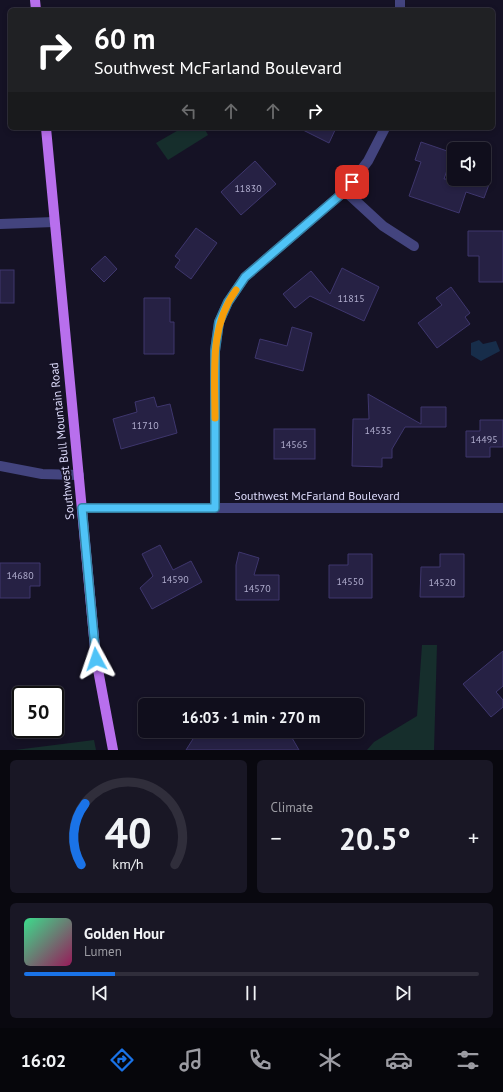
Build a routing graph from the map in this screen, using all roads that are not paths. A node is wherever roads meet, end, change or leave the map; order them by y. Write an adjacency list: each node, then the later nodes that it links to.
1 (46, 130): 4 (main road, Southwest Bull Mountain Road)
2 (383, 130): 3 (street)
3 (345, 191): 6 (street); 10 (street)
4 (54, 222): 5 (street); 8 (main road, Southwest Bull Mountain Road)
5 (0, 224)
6 (414, 246)
7 (0, 466): 8 (street)
8 (79, 475): 9 (main road, Southwest Bull Mountain Road)
9 (82, 508): 10 (street, Southwest McFarland Boulevard); 12 (main road, Southwest Bull Mountain Road)
10 (215, 508): 11 (street, Southwest McFarland Boulevard)
11 (503, 508)
12 (113, 750)

